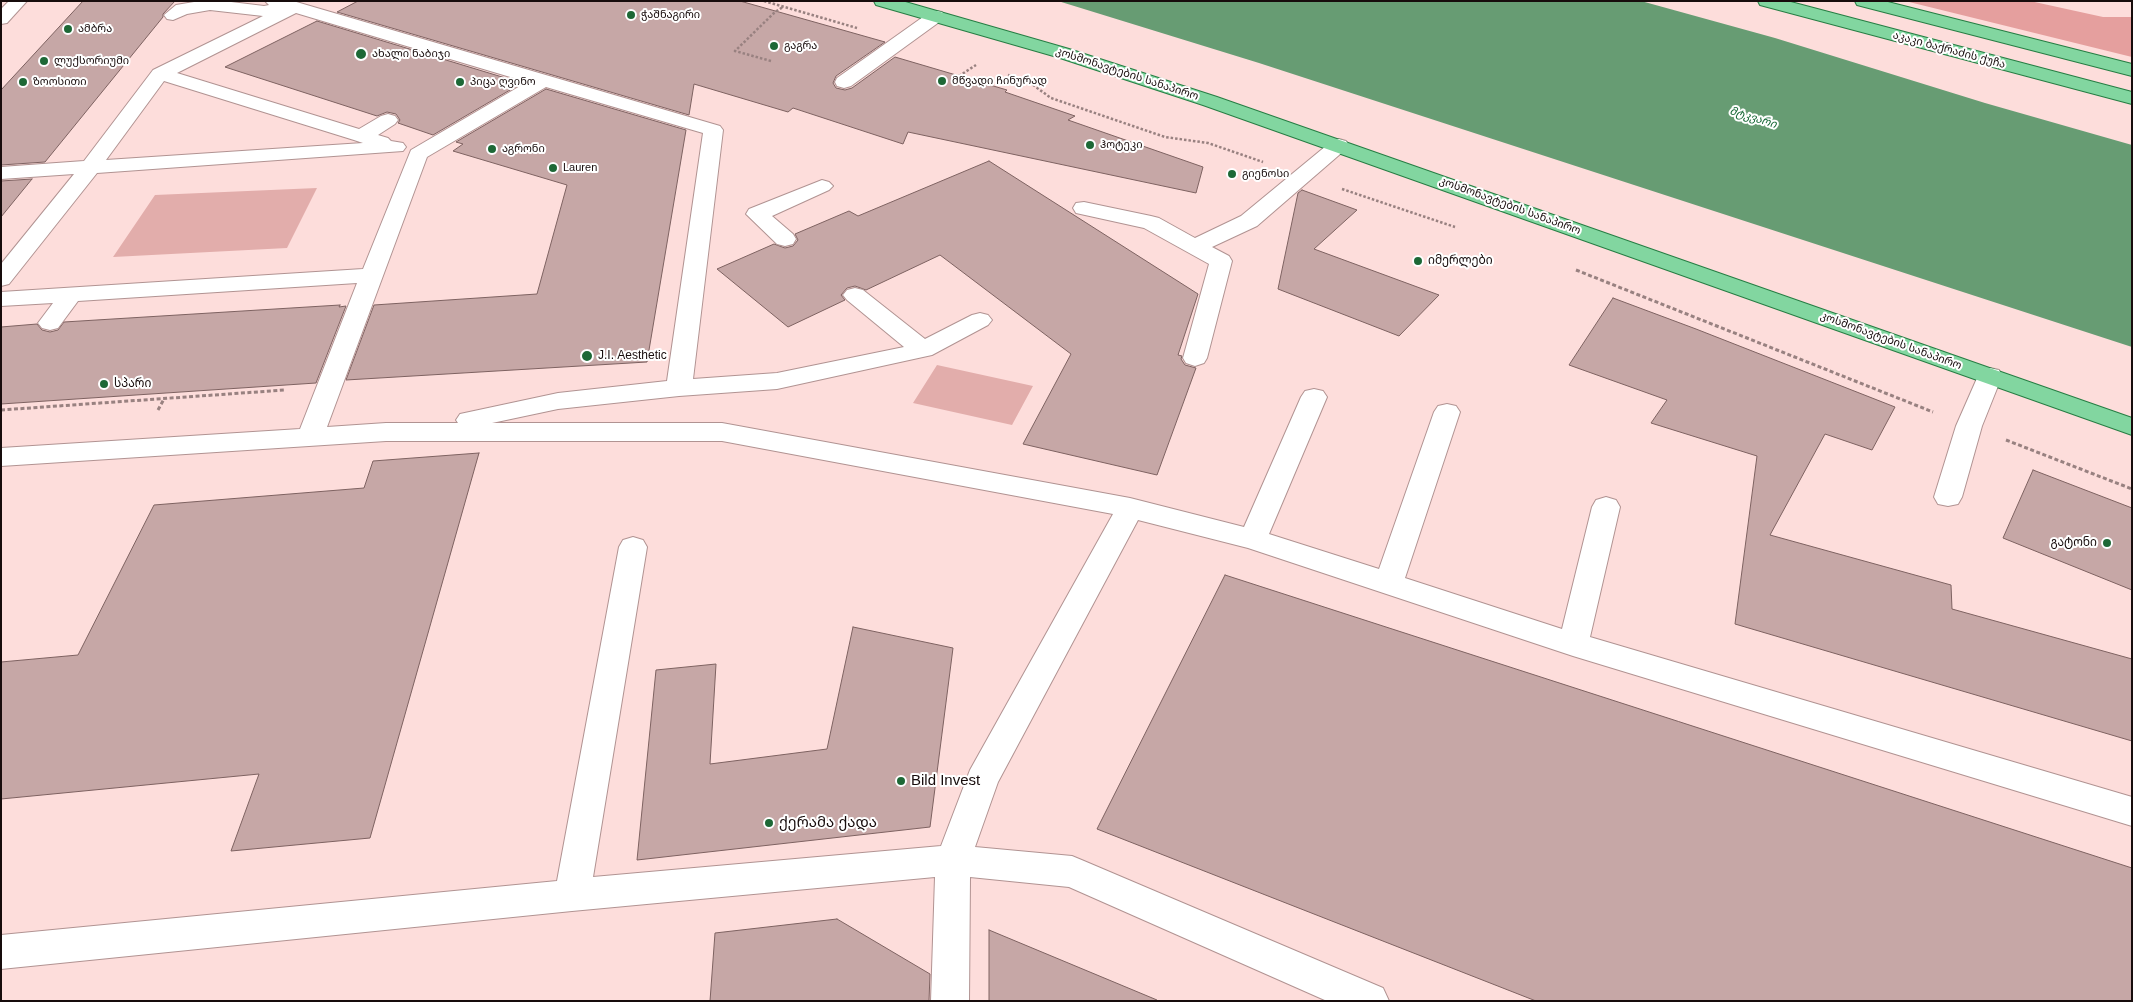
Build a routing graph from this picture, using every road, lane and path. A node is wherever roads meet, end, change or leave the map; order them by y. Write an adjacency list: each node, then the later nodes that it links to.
1 (19, 1): 11 (street)
2 (273, 1): 8 (street)
3 (764, 1): 7 (path)
4 (882, 1): 10 (main road, კოსმონავტების სანაპირო)
5 (1766, 1): 23 (main road, აკაკი ბაქრაძის ქუჩა)
6 (1863, 1): 17 (main road, აკაკი ბაქრაძის ქუჩა)
7 (783, 7): 12 (path); 13 (path)
8 (293, 8): 9 (street); 19 (street); 21 (street)
9 (173, 15)
10 (936, 16): 12 (street); 26 (main road, კოსმონავტების სანაპირო)
11 (1, 19)
12 (901, 42): 22 (street)
13 (771, 61)
14 (966, 62): 15 (path)
15 (976, 64): 16 (path); 20 (path)
16 (984, 67)
17 (2132, 70)
18 (1002, 73): 31 (path)
19 (160, 74): 25 (street); 29 (street)
20 (959, 76)
21 (542, 81): 28 (street); 48 (street)
22 (844, 82)
23 (2132, 98)
24 (388, 120): 25 (street)
25 (361, 136): 27 (street)
26 (1339, 146): 31 (street); 47 (main road, კოსმონავტების სანაპირო)
27 (396, 147): 28 (street); 29 (street)
28 (418, 154): 38 (street)
29 (89, 169): 30 (street); 39 (street)
30 (1, 173)
31 (1303, 176): 34 (path); 36 (street)
32 (822, 186): 35 (street)
33 (1084, 208): 36 (street)
34 (1464, 230)
35 (785, 239)
36 (1196, 246): 46 (street)
37 (1567, 267): 59 (path)
38 (371, 275): 40 (street); 62 (street)
39 (1, 280)
40 (71, 294): 42 (street); 44 (street)
41 (855, 295): 45 (street)
42 (1, 299)
43 (980, 320): 45 (street)
44 (50, 323)
45 (923, 350): 48 (street)
46 (1194, 358)
47 (1990, 376): 59 (street); 60 (main road, კოსმონავტების სანაპირო)
48 (679, 388): 61 (street)
49 (292, 390): 51 (path)
50 (1314, 397): 68 (street)
51 (164, 399): 52 (path); 56 (path)
52 (118, 402): 53 (path); 54 (path)
53 (71, 406): 55 (path); 57 (path)
54 (115, 408)
55 (1, 410)
56 (158, 411)
57 (67, 412)
58 (1447, 412): 70 (street)
59 (1969, 426): 64 (path); 65 (street)
60 (2132, 426)
61 (386, 432): 62 (street); 67 (street)
62 (310, 436): 63 (street)
63 (1, 457)
64 (2132, 488)
65 (1948, 497)
66 (1606, 507): 71 (street)
67 (1130, 508): 68 (street); 73 (street)
68 (1253, 539): 70 (street)
69 (632, 547): 74 (street)
70 (1388, 584): 71 (street)
71 (1573, 644): 72 (street)
72 (2132, 812)
73 (953, 860): 74 (street); 76 (street); 77 (street)
74 (572, 895): 75 (street)
75 (1, 952)
76 (950, 1001)
77 (1370, 1001)

